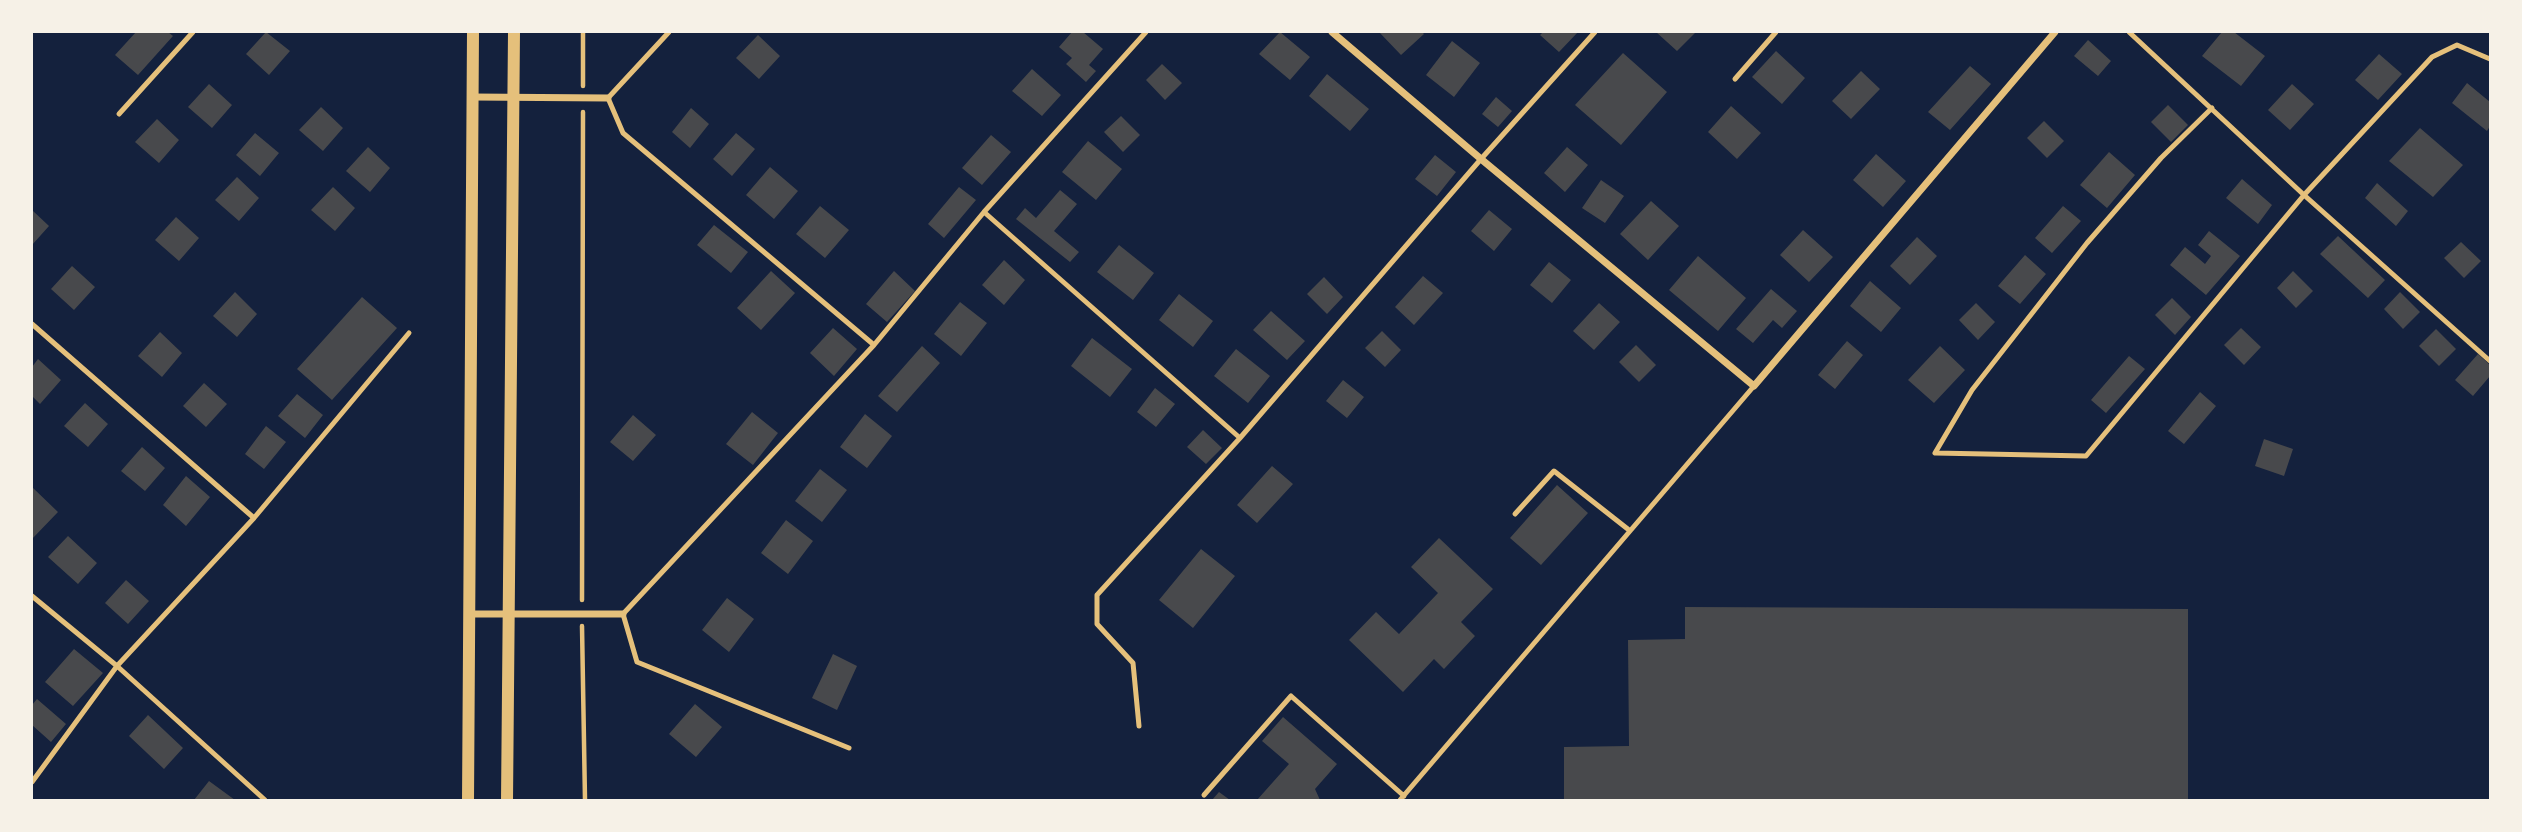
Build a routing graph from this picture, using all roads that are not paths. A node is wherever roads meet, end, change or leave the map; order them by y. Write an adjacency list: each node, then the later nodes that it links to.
1 (193, 32): 17 (lane)
2 (472, 32): 13 (street)
3 (514, 32): 14 (street)
4 (669, 32): 15 (lane)
5 (1146, 32): 20 (lane)
6 (1332, 32): 18 (street)
7 (1595, 32): 18 (lane)
8 (1776, 32): 12 (lane)
9 (2055, 32): 25 (street)
10 (2129, 32): 16 (lane)
11 (2490, 59): 19 (lane)
12 (1734, 79)
13 (472, 97): 14 (street); 31 (street)
14 (514, 97): 15 (street); 32 (street)
15 (608, 98): 23 (lane)
16 (2213, 108): 19 (lane); 19 (lane)
17 (119, 114)
18 (1481, 159): 25 (street); 26 (lane)
19 (2304, 195): 24 (lane)
20 (984, 212): 23 (lane); 26 (lane)
21 (32, 324): 28 (lane)
22 (410, 333): 28 (lane)
23 (874, 345): 33 (lane)
24 (2490, 361)
25 (1754, 386): 29 (lane)
26 (1240, 438): 35 (lane)
27 (1515, 514): 29 (lane)
28 (254, 518): 34 (lane)
29 (1629, 530): 39 (lane)
30 (32, 596): 34 (lane)
31 (469, 614): 32 (street); 41 (street)
32 (508, 614): 33 (street); 42 (street)
33 (623, 614): 36 (lane)
34 (117, 666): 37 (lane); 40 (lane)
35 (1139, 726)
36 (849, 748)
37 (32, 782)
38 (1204, 795): 39 (lane)
39 (1402, 798)
40 (265, 800)
41 (468, 800)
42 (507, 800)

